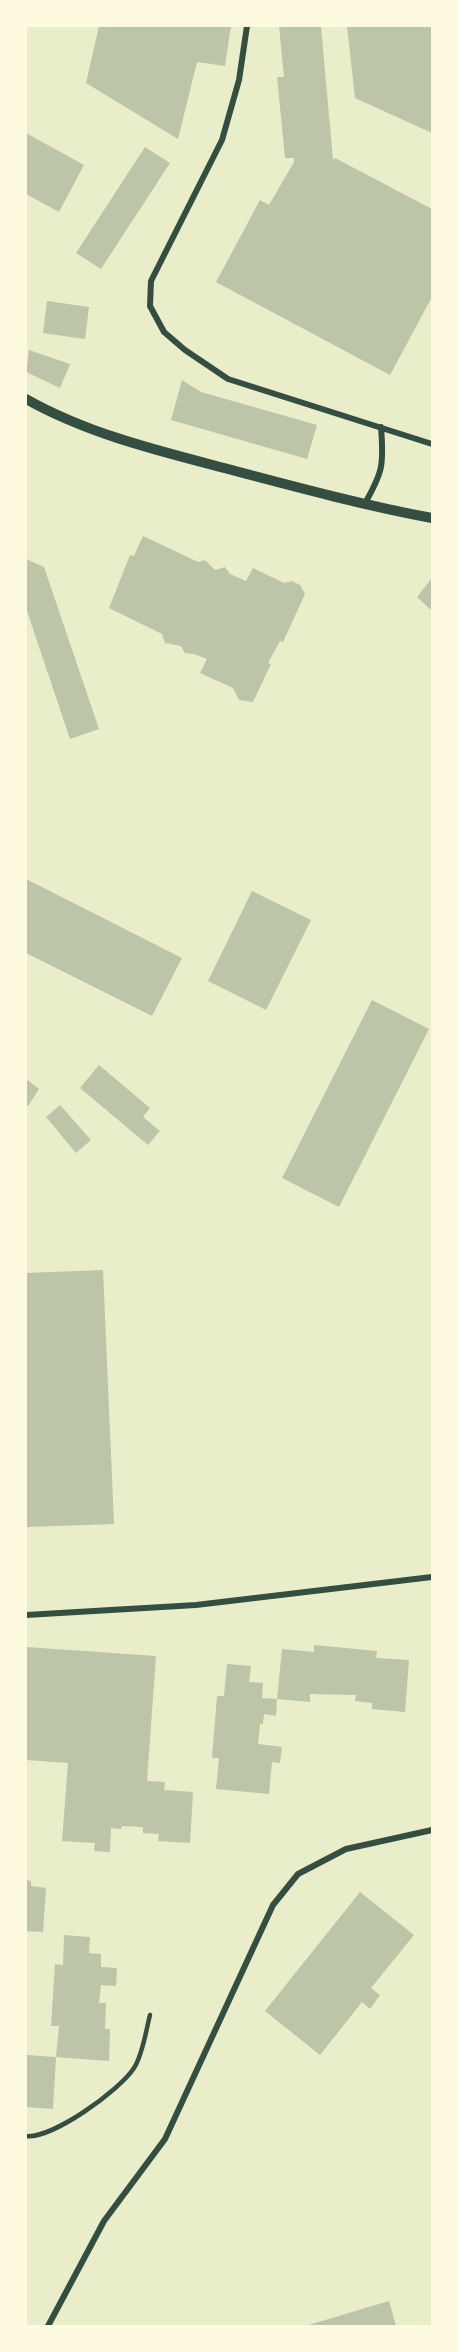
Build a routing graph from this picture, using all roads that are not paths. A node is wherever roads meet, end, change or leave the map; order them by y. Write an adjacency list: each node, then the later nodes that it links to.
1 (247, 26): 3 (street)
2 (26, 399): 5 (street)
3 (381, 427): 4 (street); 5 (street)
4 (432, 444)
5 (364, 505): 6 (street)
6 (432, 518)
7 (432, 1577): 8 (street)
8 (26, 1615)
9 (432, 1830): 12 (street)
10 (150, 2014): 11 (lane)
11 (26, 2136)
12 (48, 2326)

